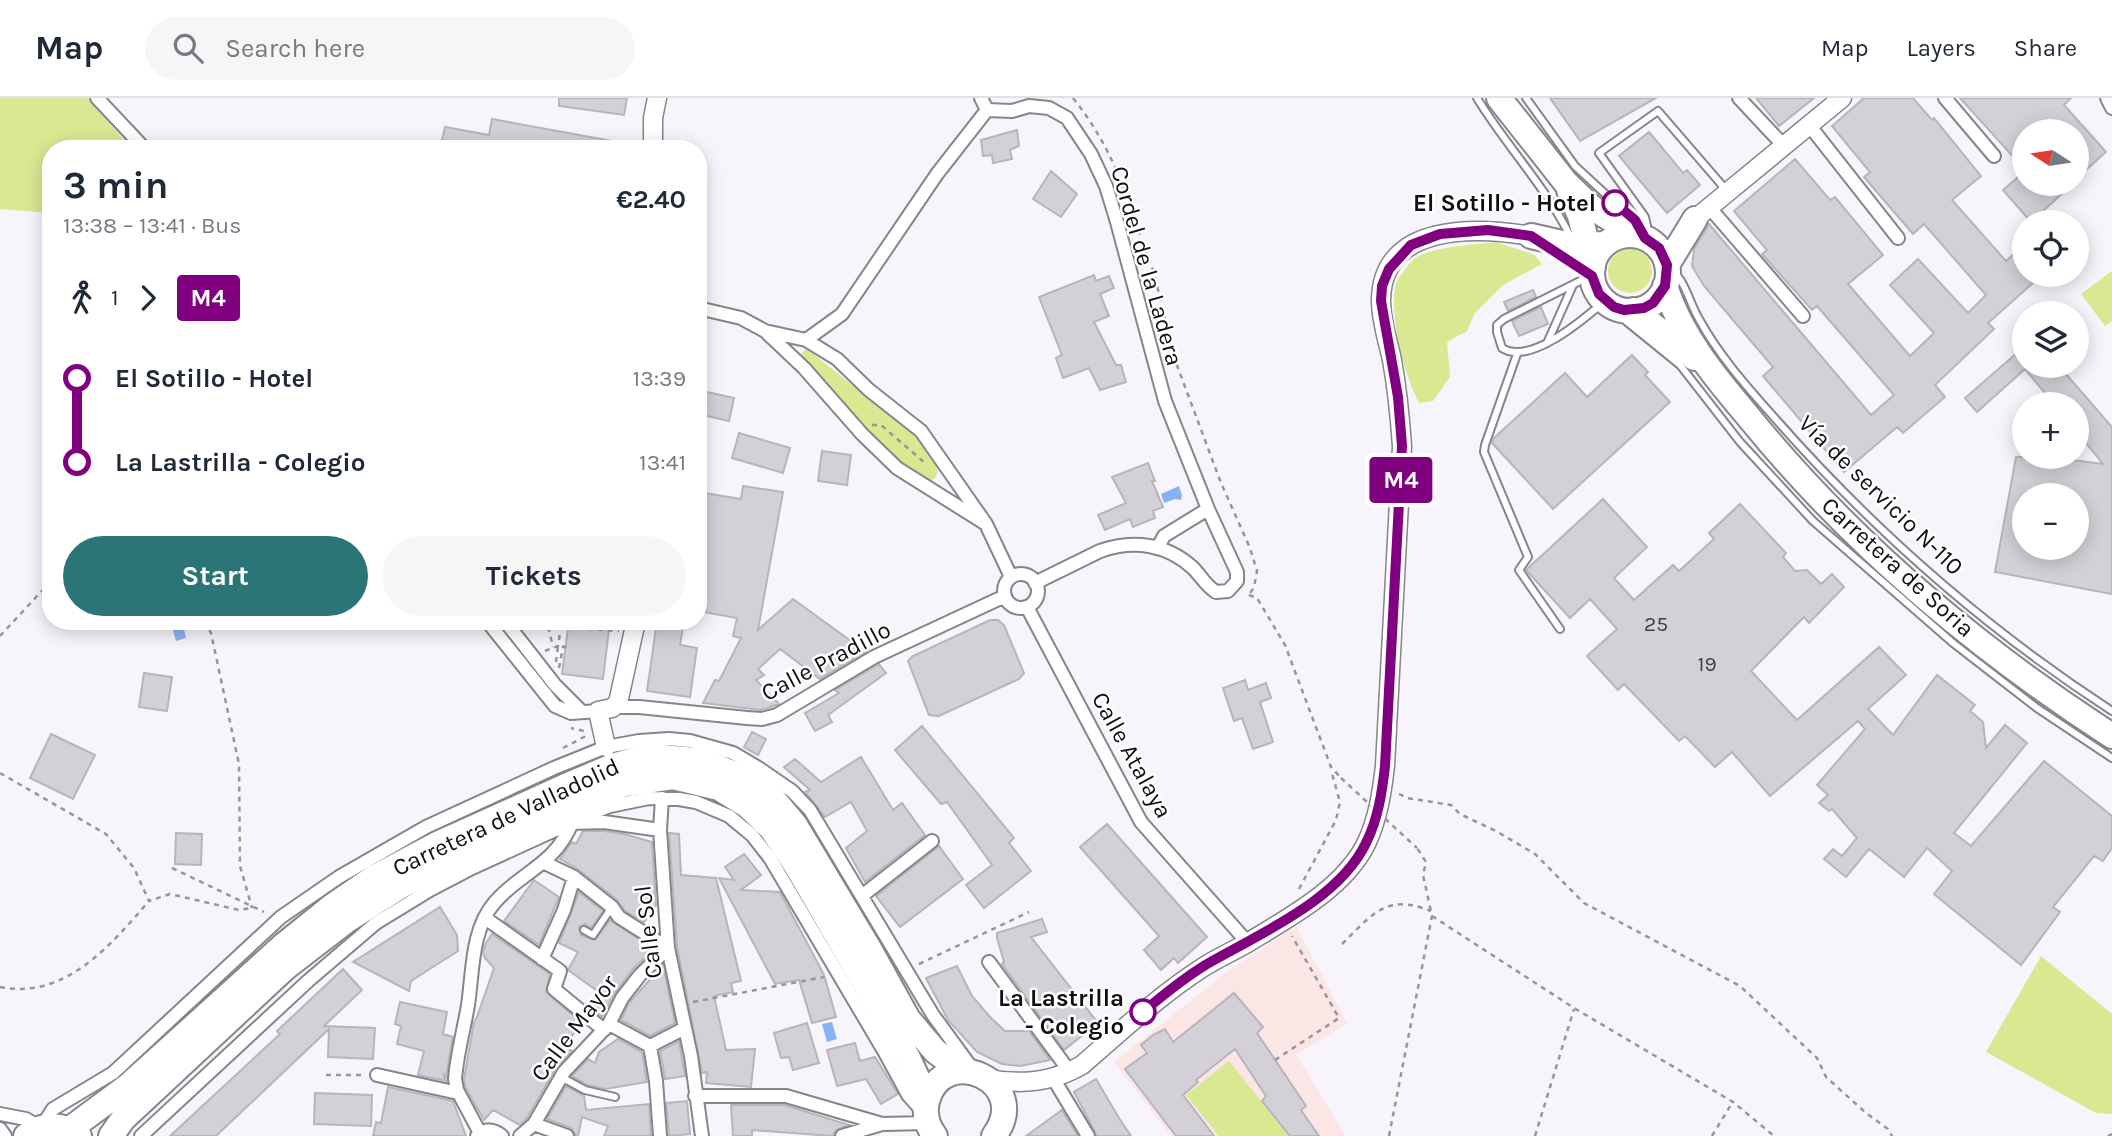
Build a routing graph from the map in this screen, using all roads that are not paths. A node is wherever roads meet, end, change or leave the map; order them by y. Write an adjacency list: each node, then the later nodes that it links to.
1 (97, 98): 13 (street)
2 (657, 98): 14 (main road)
3 (1477, 98): 23 (lane)
4 (1499, 98): 17 (highway)
5 (1526, 98): 21 (lane)
6 (1739, 98): 15 (street)
7 (1842, 98): 12 (main road)
8 (1945, 98): 16 (street)
9 (2107, 98): 11 (street)
10 (984, 104): 29 (street, Cordel de la Ladera); 33 (street, Cordel de la Ladera)
11 (2112, 108)
12 (1809, 125): 15 (main road); 22 (street)
13 (137, 140)
14 (653, 140)
15 (1784, 146): 18 (main road)
16 (1994, 156)
17 (1566, 183): 21 (highway); 23 (highway)
18 (1728, 192): 19 (main road); 21 (lane)
19 (1702, 213): 21 (highway); 24 (highway); 27 (street)
20 (1531, 236): 23 (highway); 23 (highway); 60 (main road)
21 (1641, 237): 23 (highway); 24 (highway)
22 (1898, 238)
23 (1586, 259): 25 (highway); 30 (lane); 31 (lane)
24 (1666, 276): 25 (highway); 32 (highway, Carretera de Soria); 45 (lane, Vía de servicio N-110)
25 (1618, 306): 30 (lane); 32 (highway, Carretera de Soria); 49 (lane)
26 (707, 310): 28 (street)
27 (1803, 316)
28 (765, 331): 29 (street); 34 (street)
29 (806, 340): 34 (street)
30 (1548, 341): 31 (lane)
31 (1517, 354): 40 (lane)
32 (1710, 370): 47 (highway, Carretera de Soria)
33 (1208, 509): 35 (street); 35 (street, Cordel de la Ladera)
34 (986, 524): 36 (street)
35 (1158, 547): 37 (street)
36 (1011, 577): 37 (street); 38 (street)
37 (1035, 583): 39 (street)
38 (1004, 596): 39 (street); 44 (street, Calle Pradillo)
39 (1027, 607): 60 (street, Calle Atalaya)
40 (1560, 629)
41 (494, 630): 46 (street)
42 (512, 630): 46 (street)
43 (629, 630): 44 (main road)
44 (616, 707): 46 (main road)
45 (2112, 711)
46 (590, 712): 48 (main road)
47 (2112, 736)
48 (606, 747): 56 (street, Carretera de Valladolid); 81 (street, Carretera de Valladolid)
49 (2112, 758)
50 (662, 798): 51 (street, Carretera de Valladolid); 52 (street, Calle Sol); 76 (street, Carretera de Valladolid)
51 (572, 823): 52 (street); 54 (street); 86 (street, Carretera de Valladolid)
52 (660, 830): 61 (street, Calle Sol)
53 (932, 841): 56 (street)
54 (545, 863): 55 (street); 58 (street)
55 (574, 877): 57 (street); 62 (street)
56 (863, 895): 67 (street, Carretera de Valladolid)
57 (612, 907): 59 (lane); 61 (street)
58 (485, 918): 62 (street); 72 (street)
59 (584, 930)
60 (1248, 943): 69 (main road)
61 (668, 948): 64 (street, Calle Mayor); 65 (street, Calle Sol)
62 (542, 959): 64 (street)
63 (989, 962): 69 (street)
64 (606, 1027): 66 (street); 70 (street, Calle Mayor)
65 (685, 1028): 66 (street); 73 (street, Calle Sol)
66 (650, 1046): 90 (street)
67 (976, 1074): 71 (main road); 76 (highway); 79 (highway); 82 (highway, Carretera de Valladolid)
68 (377, 1075): 72 (street)
69 (1061, 1075): 71 (main road); 93 (street)
70 (561, 1077): 74 (lane); 77 (street, Calle Mayor)
71 (1031, 1082): 79 (main road)
72 (458, 1093): 83 (street)
73 (695, 1096): 78 (street); 91 (street, Calle Sol)
74 (615, 1097)
75 (0, 1114): 81 (street)
76 (929, 1118): 78 (street); 85 (highway, Carretera de Valladolid)
77 (534, 1124): 88 (street, Calle Mayor); 89 (street)
78 (862, 1124): 92 (street)
79 (1002, 1126)
80 (0, 1129): 84 (street)
81 (34, 1132): 82 (highway)
82 (75, 1133)
83 (478, 1135): 87 (street)
84 (5, 1136)
85 (111, 1136)
86 (141, 1136)
87 (502, 1136)
88 (520, 1136)
89 (567, 1136)
90 (660, 1136)
91 (702, 1136)
92 (842, 1136)
93 (1088, 1136)

